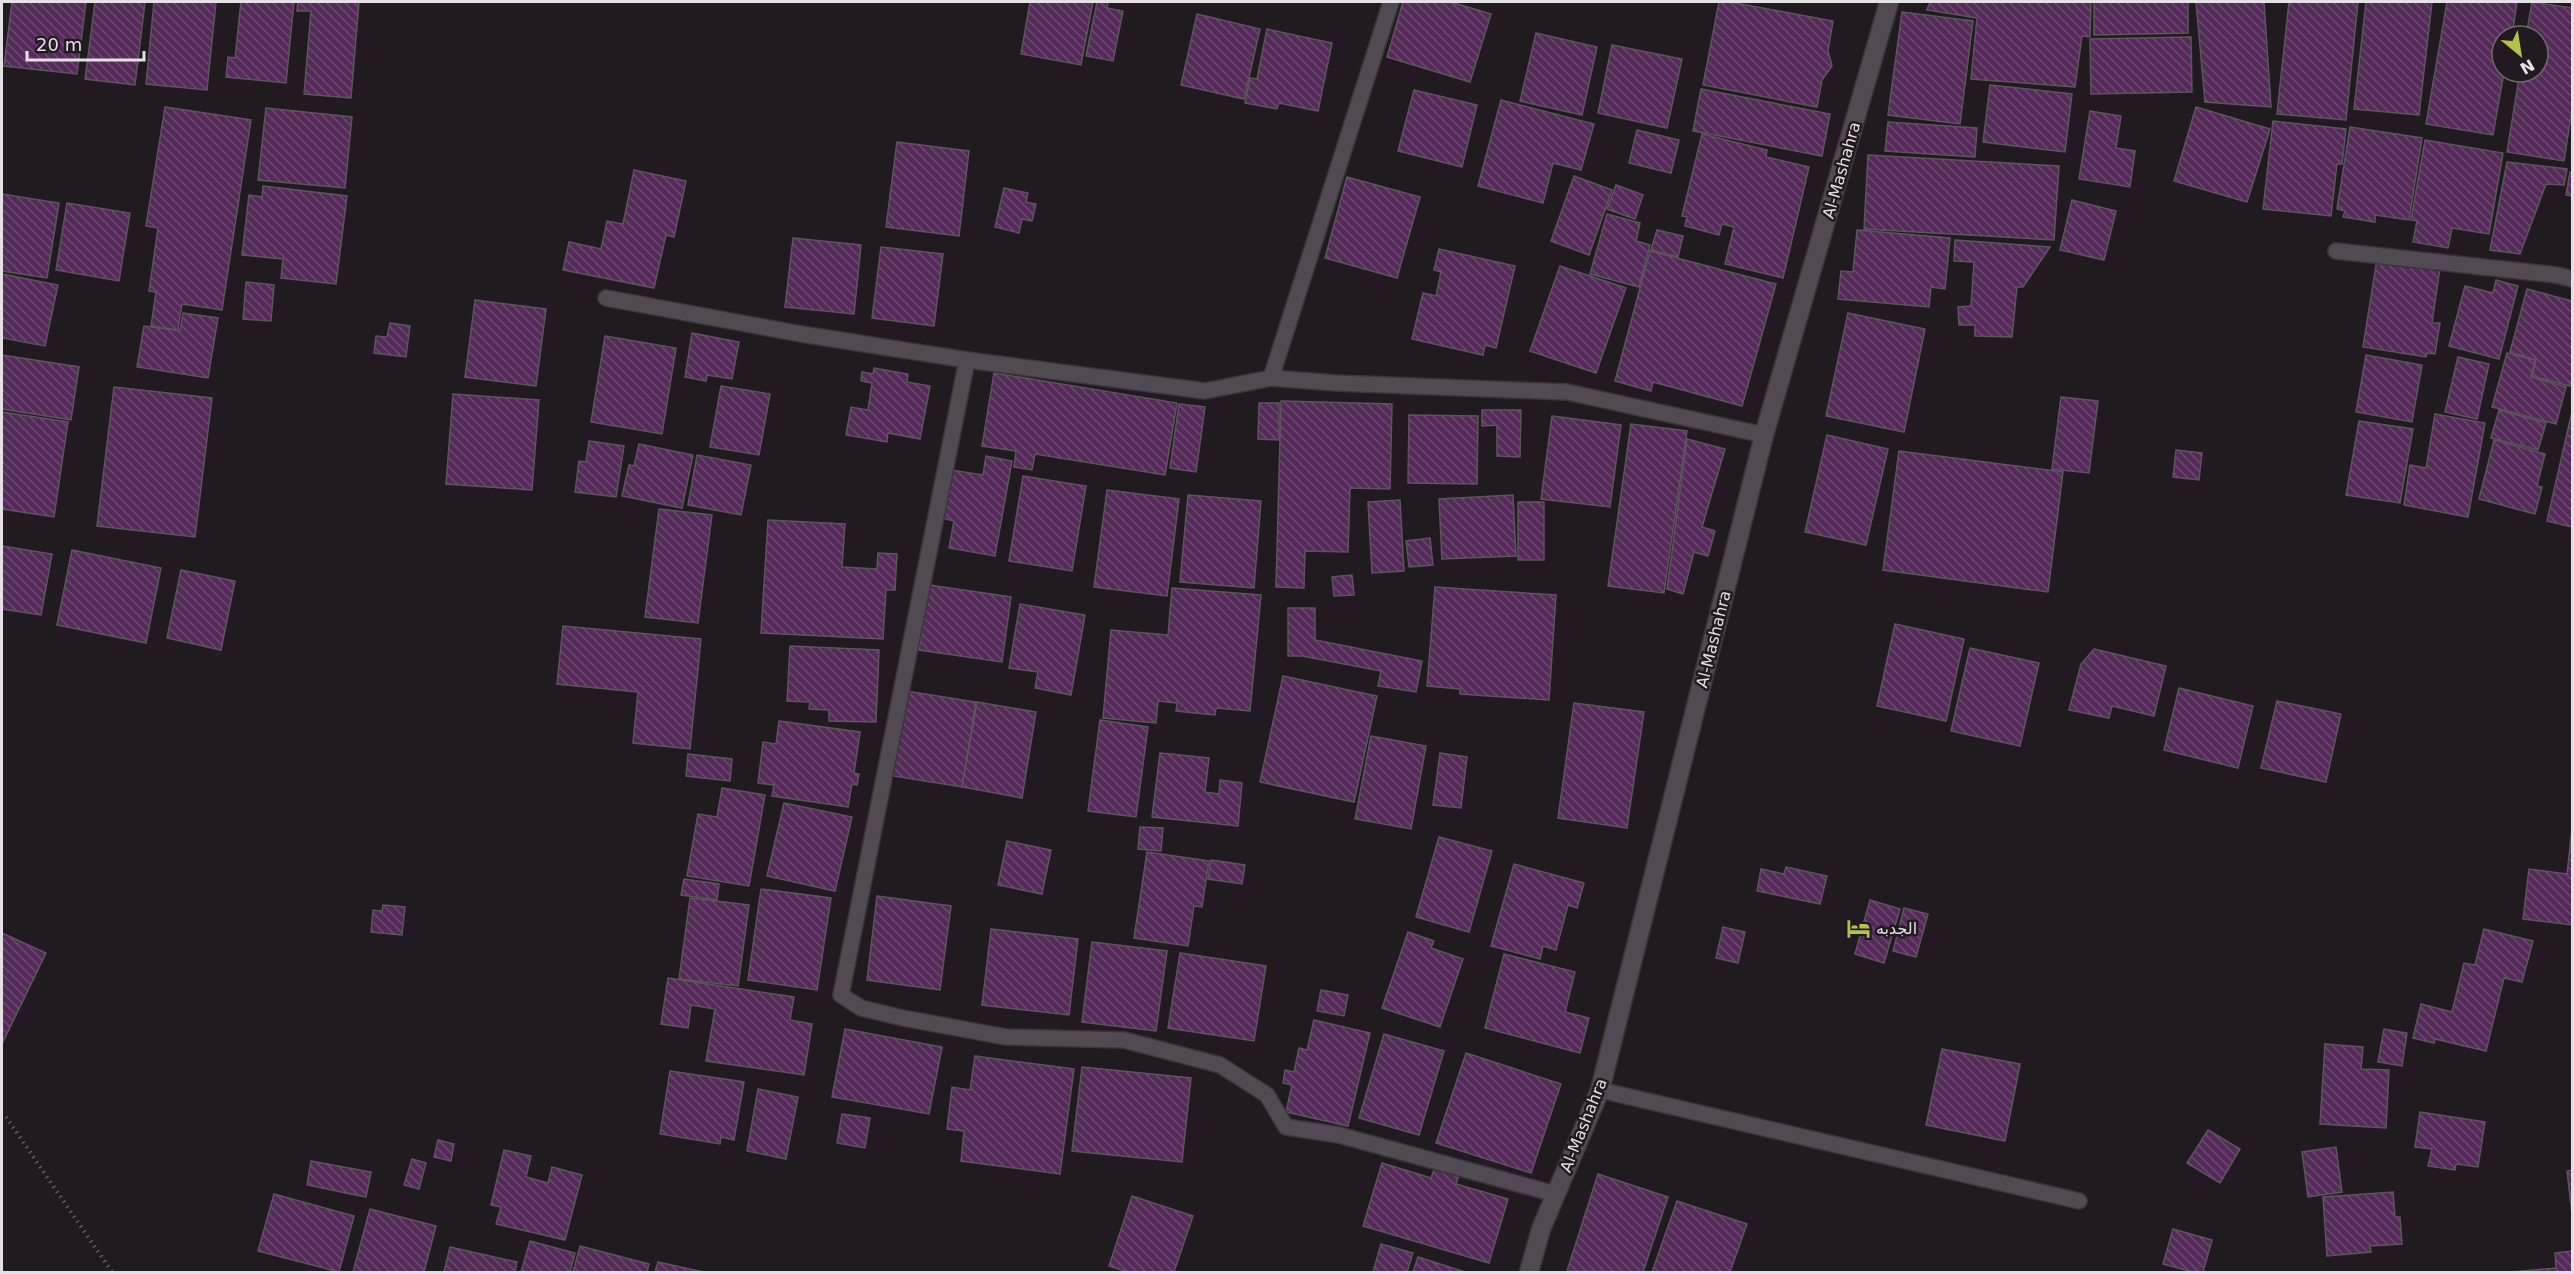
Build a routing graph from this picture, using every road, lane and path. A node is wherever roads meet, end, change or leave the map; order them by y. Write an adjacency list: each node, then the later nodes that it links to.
1 (1391, 2): 7 (lane)
2 (1889, 2): 8 (street, Al-Mashahra)
3 (2337, 251): 4 (lane)
4 (2572, 279)
5 (606, 298): 6 (lane)
6 (967, 360): 7 (lane); 11 (lane)
7 (1271, 378): 8 (lane)
8 (1764, 435): 9 (street, Al-Mashahra)
9 (1600, 1090): 11 (street, Al-Mashahra); 12 (lane)
10 (6, 1117): 13 (path)
11 (1555, 1194): 14 (street, Al-Mashahra)
12 (2079, 1201)
13 (112, 1272)
14 (1529, 1272)

